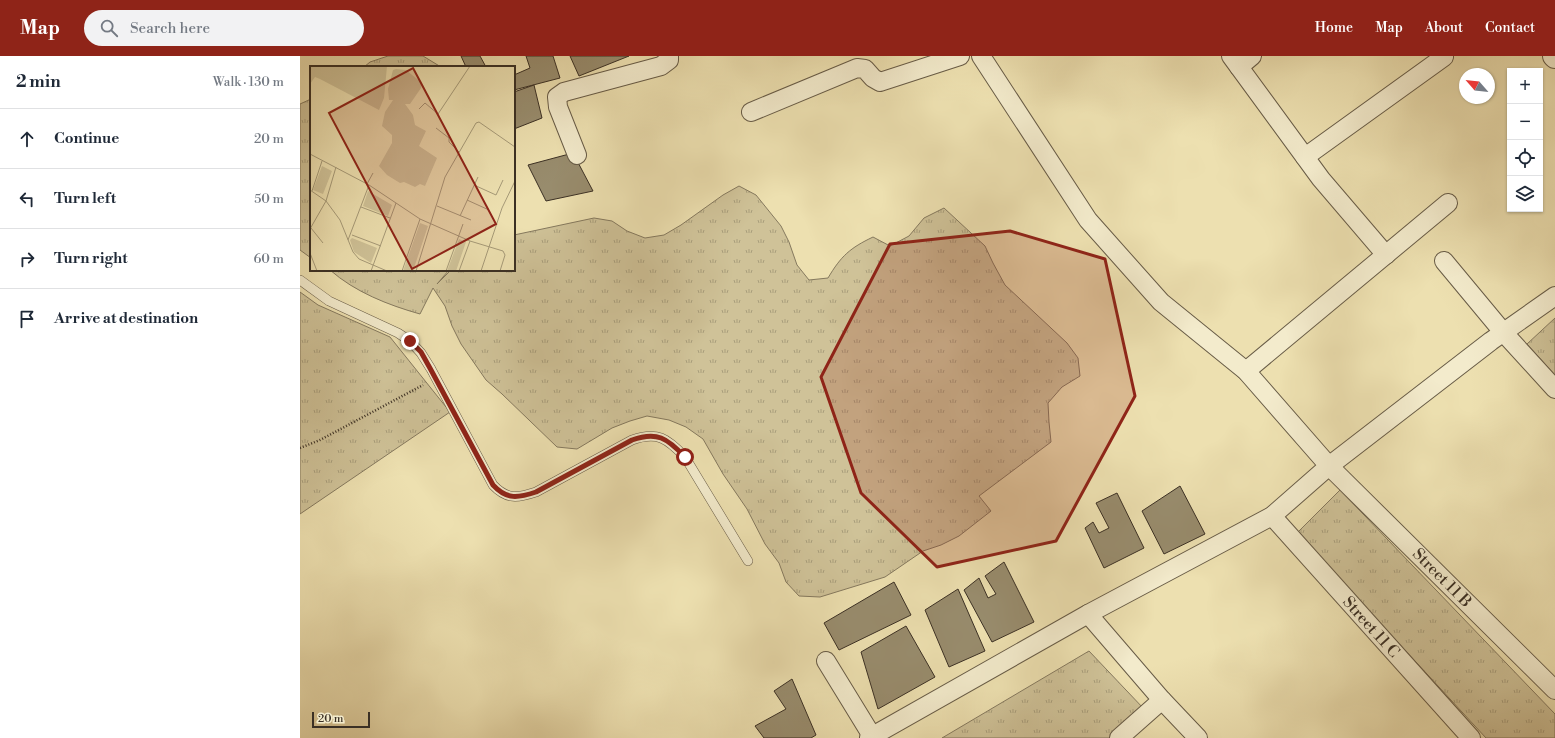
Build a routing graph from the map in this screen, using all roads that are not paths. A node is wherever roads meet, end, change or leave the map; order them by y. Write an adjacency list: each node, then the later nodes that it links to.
1 (669, 56): 7 (street)
2 (960, 56): 6 (street)
3 (981, 56): 15 (street, Street 11 B)
4 (1444, 56): 8 (street)
5 (1241, 60): 8 (street)
6 (751, 112)
7 (577, 155)
8 (1305, 157): 10 (street)
9 (1448, 203): 10 (street)
10 (1386, 255): 15 (street)
11 (1444, 261): 14 (street)
12 (300, 280): 19 (lane)
13 (1555, 296): 14 (street)
14 (1503, 332): 16 (street); 17 (street)
15 (1246, 371): 17 (street, Street 11 B)
16 (1555, 389)
17 (1329, 466): 18 (street); 22 (street, Street 11 B)
18 (1272, 516): 20 (street); 27 (street, Street 11 C)
19 (748, 561)
20 (1088, 614): 23 (street); 24 (street)
21 (826, 661): 24 (street)
22 (1555, 690)
23 (1162, 700): 25 (street); 26 (street)
24 (880, 735)
25 (1119, 738)
26 (1198, 738)
27 (1471, 738)

